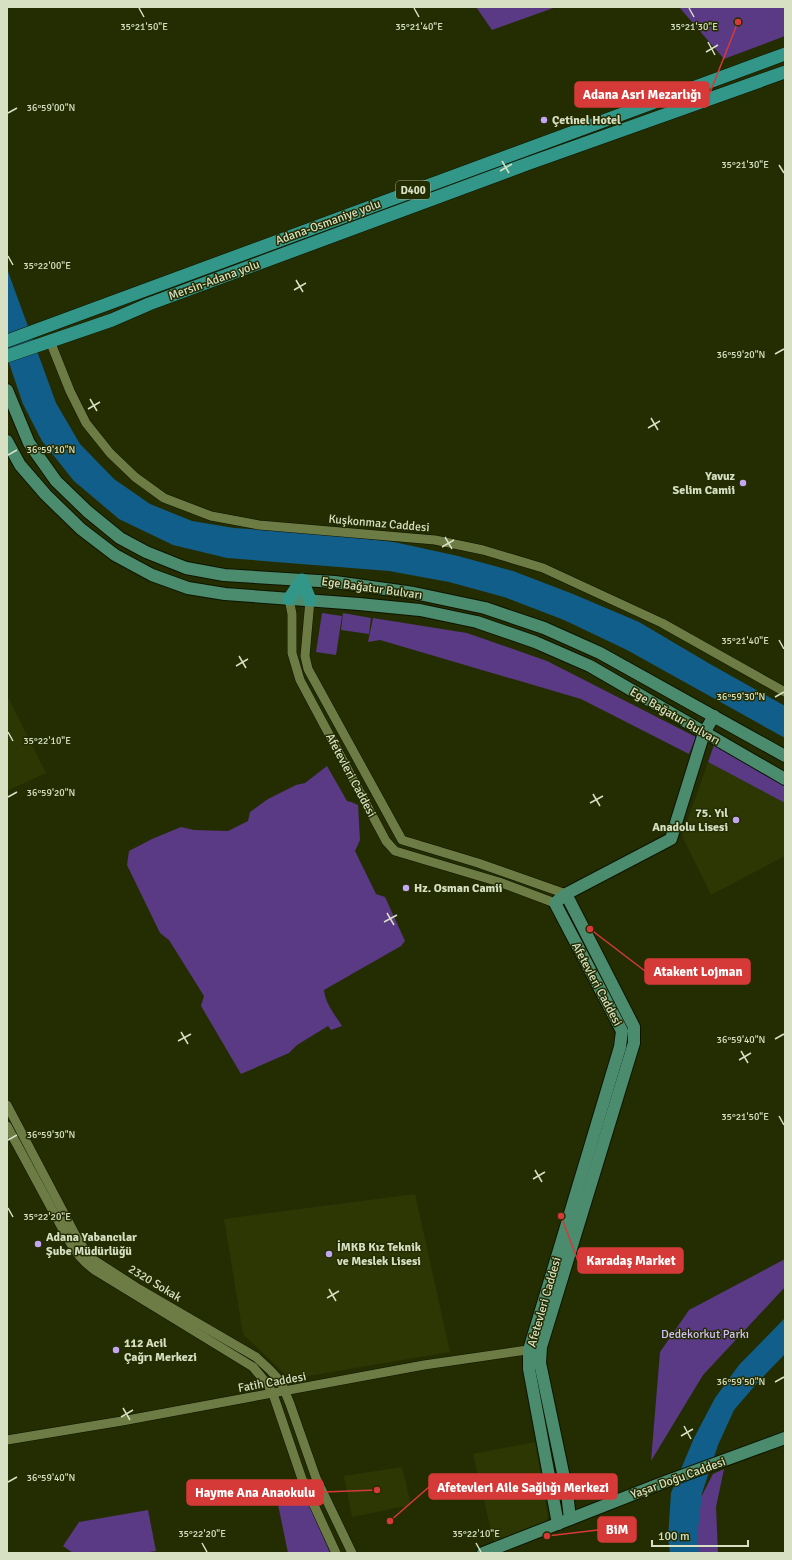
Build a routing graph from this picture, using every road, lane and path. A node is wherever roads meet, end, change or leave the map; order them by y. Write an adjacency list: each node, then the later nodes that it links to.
1 (785, 54): 3 (highway, Adana-Osmaniye yolu / D400)
2 (785, 72): 4 (highway, Mersin-Adana yolu / D400)
3 (7, 341)
4 (50, 341): 5 (highway, D400); 11 (street, Kuşkonmaz Caddesi)
5 (7, 356)
6 (7, 390): 8 (main road, Ege Bağatur Bulvarı)
7 (7, 441): 9 (main road, Ege Bağatur Bulvarı)
8 (302, 580): 9 (highway); 10 (highway); 12 (main road, Ege Bağatur Bulvarı)
9 (289, 599): 10 (main road, Ege Bağatur Bulvarı); 17 (street, Afetevleri Caddesi)
10 (310, 600): 13 (main road, Ege Bağatur Bulvarı); 16 (street, Afetevleri Caddesi)
11 (785, 692)
12 (714, 716): 13 (main road); 14 (main road, Ege Bağatur Bulvarı)
13 (704, 733): 15 (main road, Ege Bağatur Bulvarı); 16 (main road)
14 (785, 756)
15 (785, 779)
16 (566, 894): 17 (main road); 20 (main road, Afetevleri Caddesi)
17 (555, 903): 21 (main road, Afetevleri Caddesi)
18 (7, 1106): 22 (street, 2320 Sokak)
19 (7, 1126): 23 (street, 2320 Sokak)
20 (541, 1347): 21 (street, Fatih Caddesi); 26 (main road, Afetevleri Caddesi)
21 (529, 1350): 22 (street, Fatih Caddesi); 27 (main road, Afetevleri Caddesi)
22 (285, 1392): 23 (street, Fatih Caddesi); 29 (street, 2320 Sokak)
23 (273, 1394): 25 (street, Fatih Caddesi); 28 (street, 2320 Sokak)
24 (785, 1438): 26 (main road, Yaşar Doğu Caddesi)
25 (7, 1440)
26 (570, 1519): 27 (main road, Yaşar Doğu Caddesi)
27 (558, 1524): 30 (main road, Yaşar Doğu Caddesi)
28 (336, 1553)
29 (352, 1553)
30 (483, 1553)

